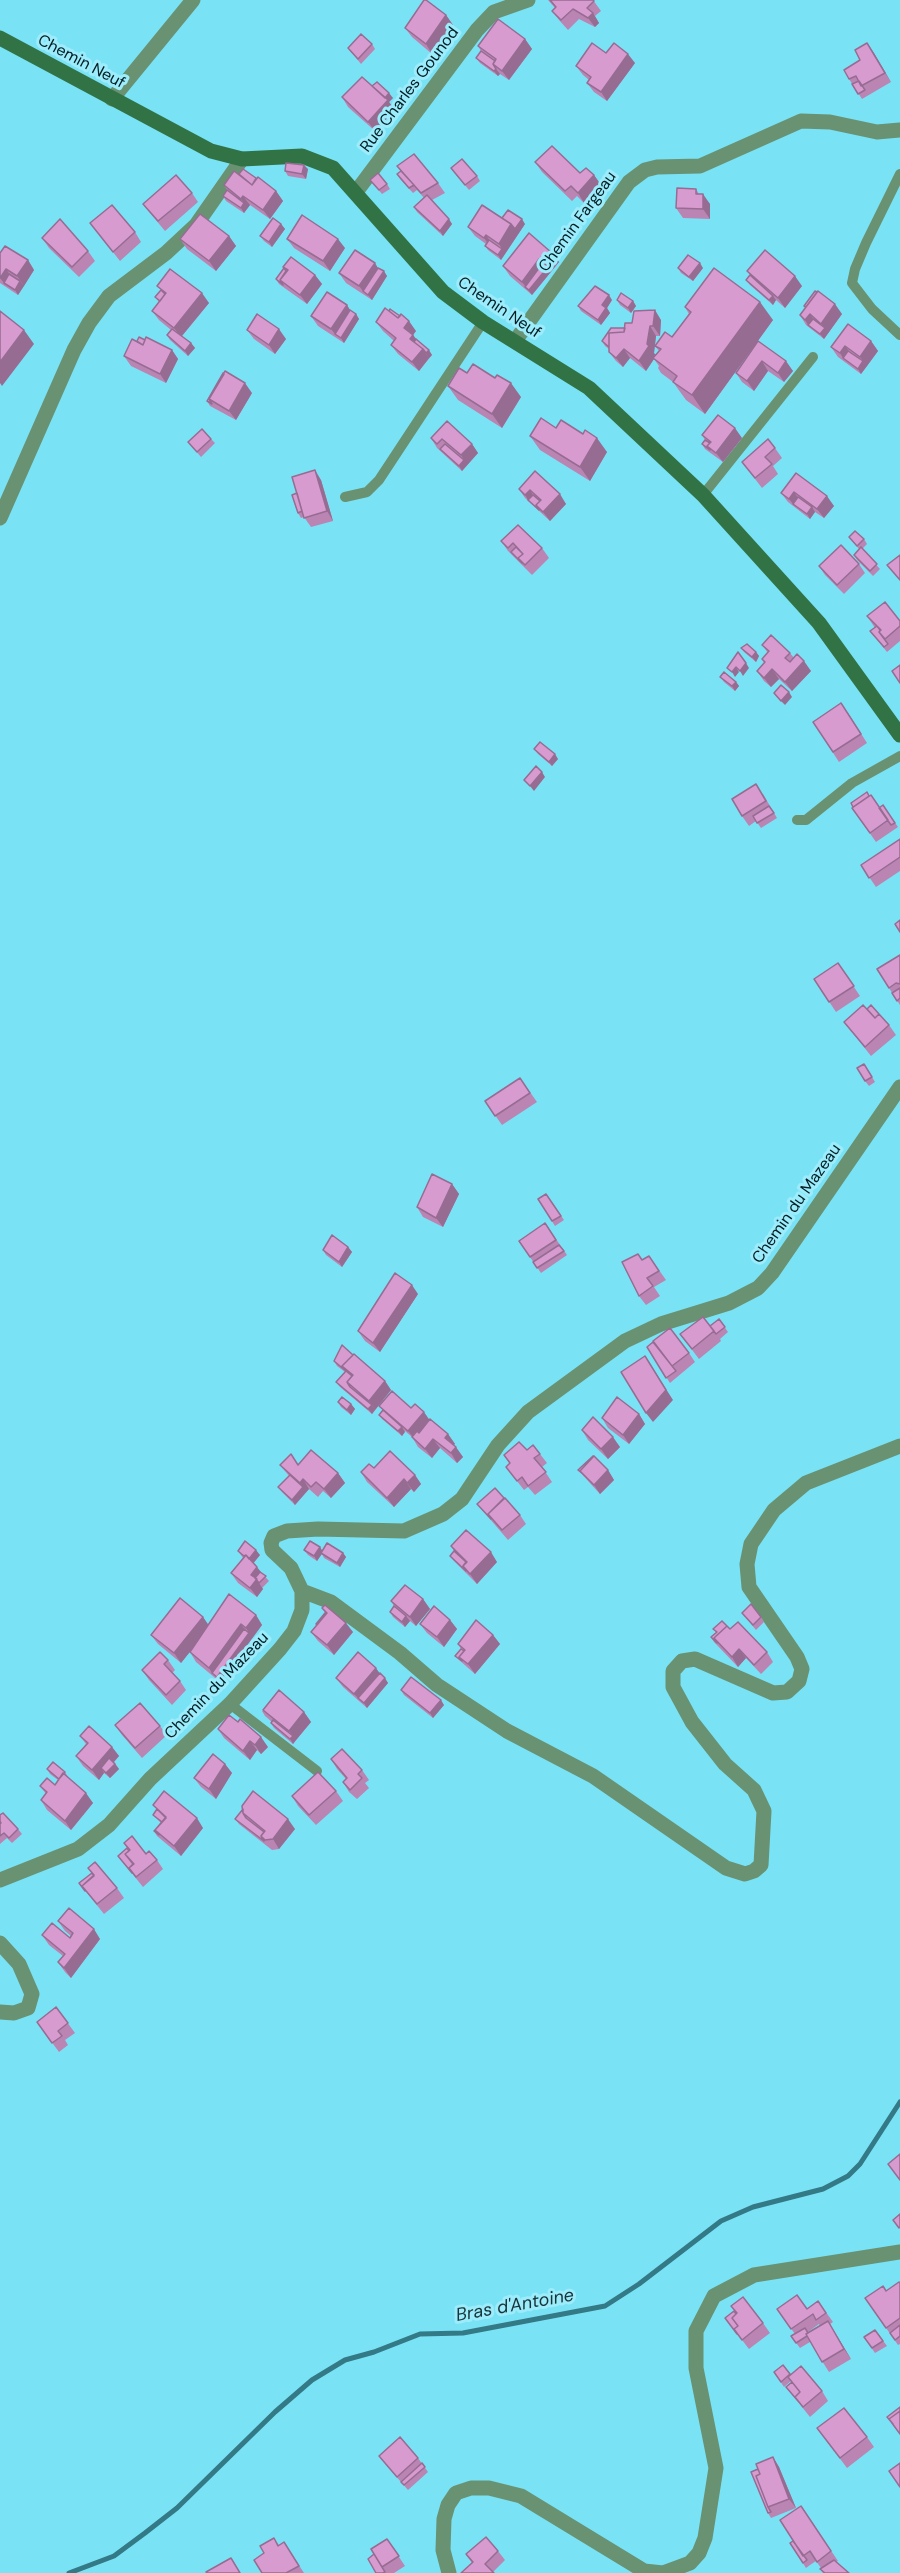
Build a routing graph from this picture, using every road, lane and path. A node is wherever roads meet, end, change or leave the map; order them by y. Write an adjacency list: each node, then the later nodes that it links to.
1 (194, 0): 4 (street)
2 (528, 0): 8 (street, Rue Charles Gounod)
3 (0, 38): 4 (main road, Chemin Neuf)
4 (112, 99): 6 (main road, Chemin Neuf)
5 (900, 130): 11 (street, Chemin Fargeau)
6 (242, 159): 8 (main road, Chemin Neuf); 15 (street)
7 (900, 174): 10 (lane)
8 (356, 192): 9 (main road, Chemin Neuf)
9 (483, 322): 11 (main road, Chemin Neuf); 14 (lane)
10 (900, 335)
11 (515, 341): 13 (main road, Chemin Neuf)
12 (813, 357): 13 (lane)
13 (703, 495): 16 (main road, Chemin Neuf)
14 (345, 497)
15 (0, 518)
16 (900, 735)
17 (900, 756): 18 (lane)
18 (797, 820)
19 (900, 1088): 21 (street, Chemin du Mazeau)
20 (900, 1446): 21 (street)
21 (302, 1591): 22 (street, Chemin du Mazeau)
22 (230, 1704): 23 (lane); 24 (street, Chemin du Mazeau)
23 (317, 1771)
24 (0, 1881)
25 (0, 1943): 26 (street)
26 (0, 2012)
27 (900, 2252): 28 (street)
28 (449, 2573)

